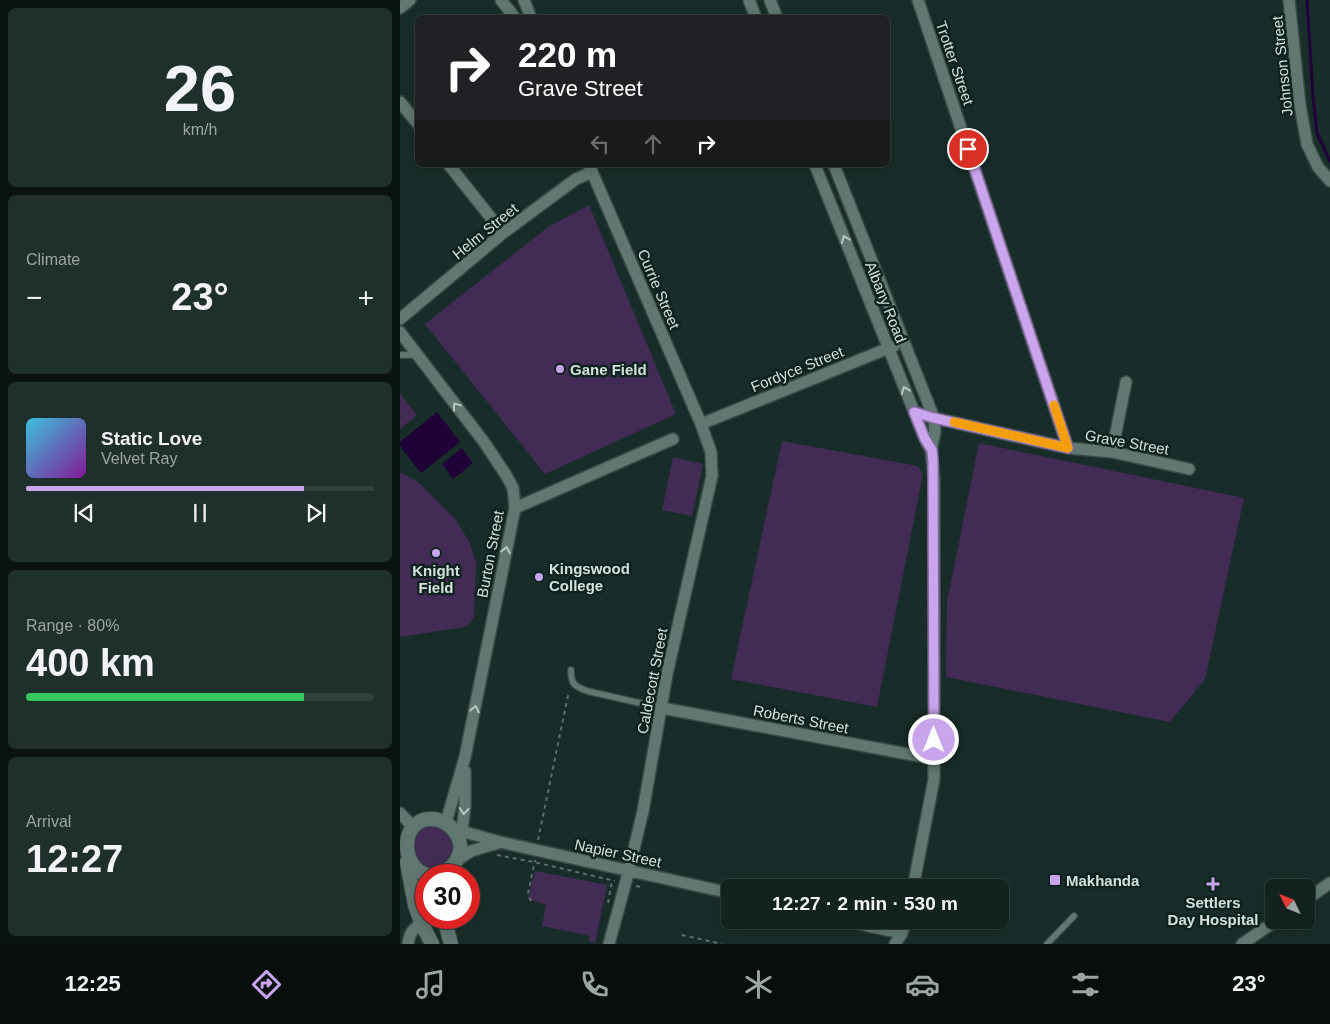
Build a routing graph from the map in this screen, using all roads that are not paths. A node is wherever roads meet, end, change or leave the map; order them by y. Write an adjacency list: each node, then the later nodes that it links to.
1 (410, 0): 8 (street)
2 (501, 0): 9 (street)
3 (524, 0): 10 (street)
4 (749, 0): 11 (street)
5 (770, 0): 12 (street)
6 (918, 0): 32 (street, Trotter Street)
7 (1290, 0): 19 (street, Johnson Street)
8 (400, 8)
9 (513, 15)
10 (530, 15)
11 (755, 15)
12 (776, 15)
13 (400, 102): 14 (street)
14 (415, 120)
15 (452, 167): 20 (street)
16 (816, 167): 24 (street, Albany Road, one-way to 16)
17 (835, 167): 23 (street, Albany Road)
18 (591, 168): 20 (street, Helm Street); 30 (street, Currie Street)
19 (1330, 181)
20 (503, 233): 21 (street, Helm Street)
21 (400, 319)
22 (400, 332): 26 (street, Burton Street)
23 (903, 342): 24 (street, Fordyce Street); 29 (street, Albany Road)
24 (888, 348): 28 (street, Albany Road, one-way to 24); 30 (street, Fordyce Street)
25 (400, 355): 26 (lane)
26 (418, 355): 36 (street, Burton Street, one-way to 26)
27 (1126, 382): 34 (street)
28 (914, 412): 29 (street, Grave Street); 33 (street, Albany Road)
29 (934, 418): 32 (street, Grave Street); 33 (street, Albany Road)
30 (701, 424): 38 (street, Caldecott Street)
31 (673, 439): 36 (street)
32 (1068, 448): 34 (street, Grave Street)
33 (932, 450): 40 (street, Albany Road)
34 (1112, 452): 35 (street, Grave Street)
35 (1188, 469)
36 (515, 508): 39 (street, Burton Street, one-way to 36)
37 (572, 670): 38 (lane)
38 (662, 708): 40 (street, Roberts Street); 49 (street, Caldecott Street)
39 (465, 757): 42 (street, Burton Street); 42 (street, Burton Street, one-way to 42)
40 (934, 759): 50 (street, Albany Road)
41 (400, 813): 43 (street)
42 (454, 827): 43 (street); 44 (street, Napier Street); 46 (street)
43 (406, 831): 45 (street)
44 (500, 842): 46 (street, Napier Street); 49 (street, Napier Street)
45 (404, 856): 48 (street); 54 (street)
46 (457, 860): 47 (street)
47 (453, 864)
48 (415, 870)
49 (628, 870): 52 (street, Napier Street); 66 (street, Caldecott Street)
50 (915, 879)
51 (1330, 883): 53 (street)
52 (721, 891)
53 (1315, 894)
54 (415, 906)
55 (1074, 916): 68 (lane)
56 (415, 928): 63 (street)
57 (1265, 928): 69 (street)
58 (429, 929): 64 (street)
59 (447, 929): 65 (street)
60 (883, 929): 62 (street)
61 (903, 929): 62 (street)
62 (902, 933): 67 (street)
63 (408, 944)
64 (432, 944)
65 (451, 944)
66 (609, 944)
67 (896, 944)
68 (1047, 944)
69 (1242, 944)

